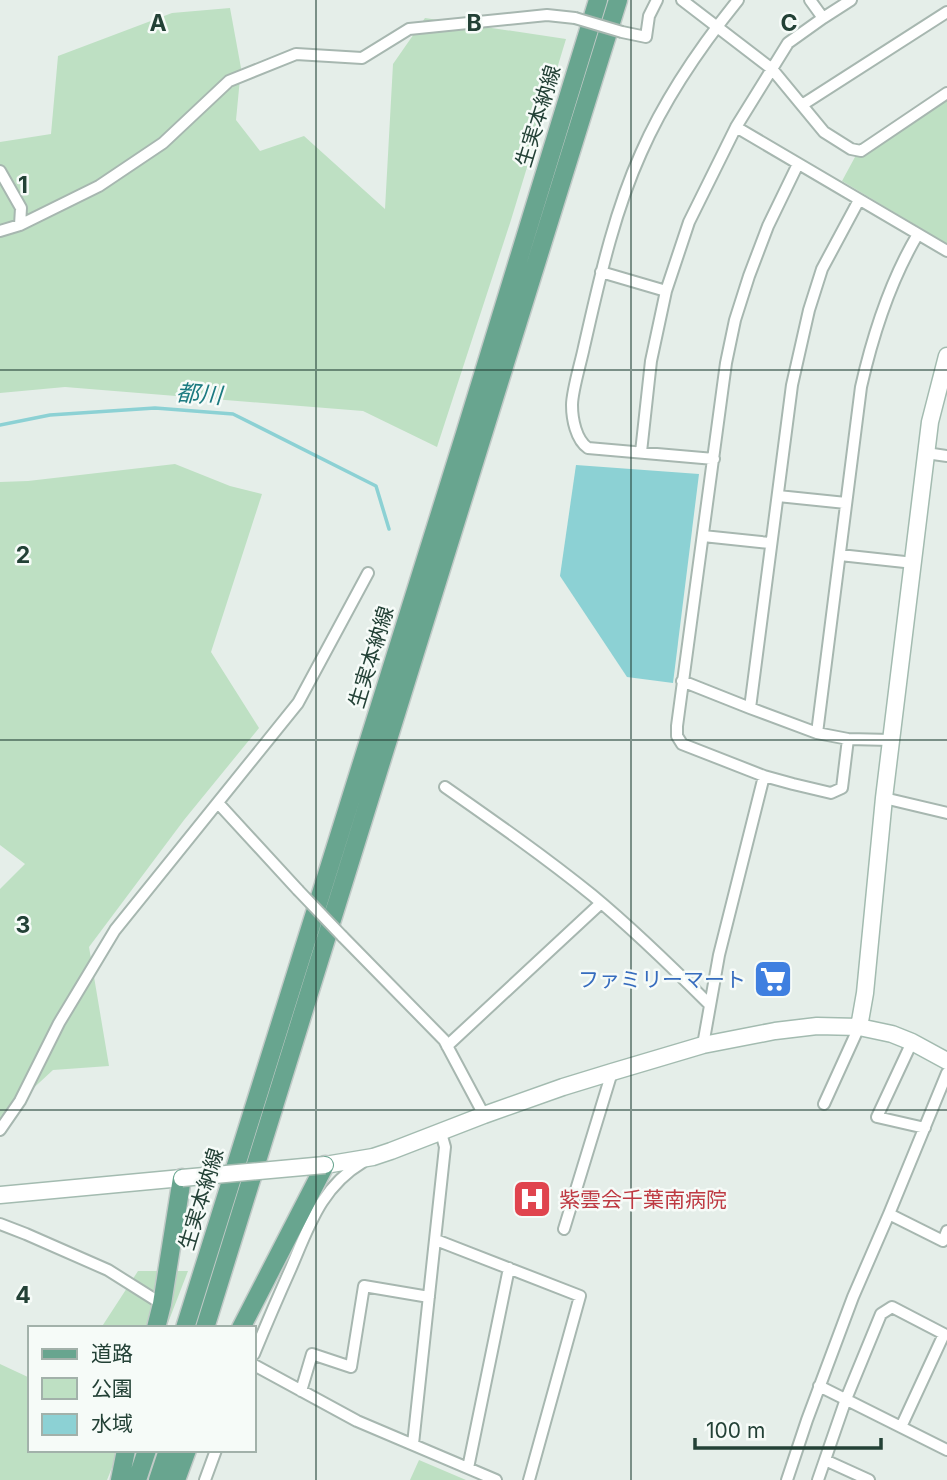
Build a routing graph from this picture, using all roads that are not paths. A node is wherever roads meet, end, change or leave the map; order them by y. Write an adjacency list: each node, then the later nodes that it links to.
1 (598, 0): 73 (main road, 生実本納線)
2 (618, 0): 74 (main road, 生実本納線)
3 (657, 0): 18 (street, bridge)
4 (682, 0): 10 (street)
5 (738, 0): 10 (street)
6 (810, 0): 9 (street)
7 (851, 0): 9 (street)
8 (947, 12): 13 (street)
9 (823, 18): 11 (street)
10 (717, 26): 11 (street); 22 (street)
11 (772, 69): 13 (street); 14 (street)
12 (947, 93): 13 (street)
13 (802, 105)
14 (736, 127): 15 (street); 23 (street)
15 (798, 164): 17 (street); 28 (street)
16 (0, 171): 18 (street)
17 (859, 200): 20 (street); 29 (street)
18 (20, 225): 19 (street)
19 (0, 231)
20 (918, 234): 21 (street); 30 (street)
21 (947, 251)
22 (601, 272): 23 (street); 25 (street)
23 (666, 291): 25 (street)
24 (947, 356): 26 (street)
25 (640, 452): 28 (street)
26 (926, 453): 27 (street); 34 (street)
27 (947, 456)
28 (714, 459): 31 (street)
29 (778, 496): 30 (street); 32 (street)
30 (846, 503): 33 (street)
31 (704, 537): 32 (street); 36 (street)
32 (770, 544): 37 (street)
33 (839, 555): 34 (street); 38 (street)
34 (914, 563): 40 (street)
35 (368, 573): 44 (street)
36 (682, 681): 37 (street); 41 (street)
37 (750, 708): 38 (street)
38 (817, 733): 39 (street)
39 (848, 738): 40 (street); 41 (street)
40 (891, 740): 43 (street)
41 (764, 776): 47 (street)
42 (445, 787): 46 (street)
43 (884, 798): 45 (street); 48 (street)
44 (218, 803): 51 (street, bridge); 58 (street)
45 (947, 813)
46 (601, 903): 47 (street); 51 (street)
47 (709, 1005): 50 (street)
48 (859, 1027): 49 (street); 50 (street); 55 (street)
49 (912, 1042): 52 (street); 57 (street)
50 (703, 1045): 53 (street)
51 (447, 1046): 56 (street)
52 (947, 1061)
53 (612, 1072): 56 (street); 66 (street)
54 (947, 1073): 57 (street)
55 (824, 1104)
56 (484, 1115): 59 (street)
57 (925, 1128): 64 (street)
58 (0, 1130)
59 (441, 1133): 60 (street); 68 (street)
60 (373, 1157): 61 (street); 77 (street)
61 (325, 1165): 62 (street, bridge); 75 (main road)
62 (182, 1178): 63 (street); 71 (main road)
63 (0, 1195)
64 (889, 1214): 67 (street); 79 (street)
65 (0, 1224): 71 (street)
66 (564, 1229)
67 (947, 1231)
68 (436, 1240): 69 (street); 70 (street)
69 (509, 1268): 91 (street); 98 (street)
70 (429, 1297): 80 (street); 83 (street)
71 (162, 1304): 72 (main road)
72 (156, 1326)
73 (186, 1326)
74 (206, 1326)
75 (242, 1326)
76 (946, 1335): 81 (street); 82 (street)
77 (256, 1349)
78 (256, 1367): 80 (street)
79 (819, 1386): 81 (street); 99 (street)
80 (301, 1391): 83 (street)
81 (846, 1399): 82 (street); 90 (street)
82 (901, 1427): 84 (street)
83 (413, 1444): 91 (street)
84 (947, 1450)
85 (126, 1452): 92 (main road)
86 (146, 1452): 93 (main road)
87 (166, 1452): 94 (main road)
88 (186, 1452): 95 (main road)
89 (215, 1452): 96 (street)
90 (825, 1460): 100 (street); 101 (street)
91 (468, 1468): 97 (street)
92 (120, 1480)
93 (138, 1480)
94 (158, 1480)
95 (176, 1480)
96 (205, 1480)
97 (496, 1480)
98 (529, 1480)
99 (787, 1480)
100 (818, 1480)
101 (869, 1480)

